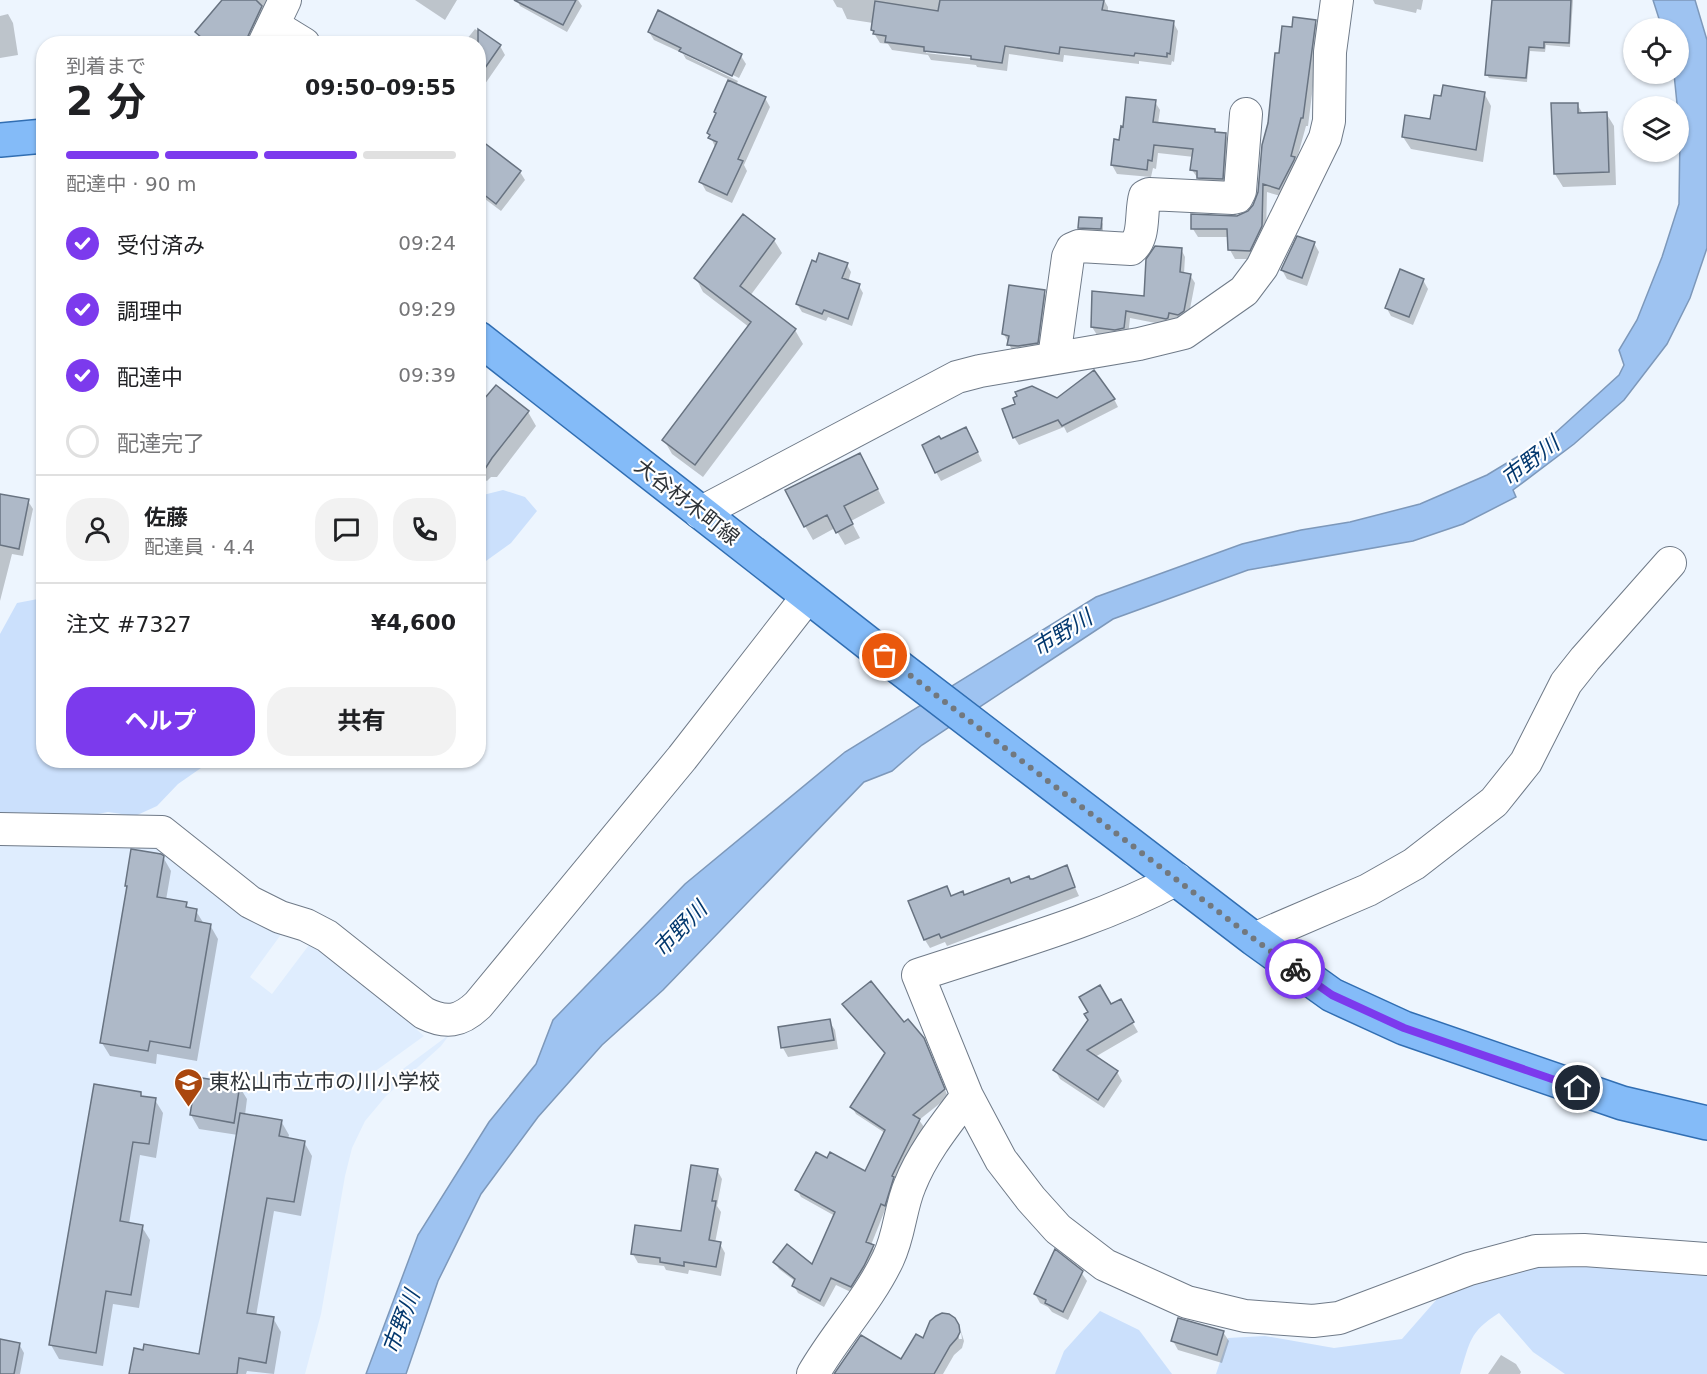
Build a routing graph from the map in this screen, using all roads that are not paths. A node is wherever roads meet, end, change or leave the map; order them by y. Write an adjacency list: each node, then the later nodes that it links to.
1 (1337, 0): 8 (street)
2 (274, 23): 3 (street)
3 (293, 36)
4 (1246, 114): 8 (street)
5 (36, 137): 6 (main road)
6 (0, 140)
7 (486, 344): 9 (main road, 大谷材木町線)
8 (1054, 358): 9 (street)
9 (700, 513): 11 (main road, 大谷材木町線)
10 (1670, 563): 14 (street)
11 (807, 596): 12 (street); 13 (main road, 大谷材木町線)
12 (0, 829)
13 (1177, 879): 14 (main road); 15 (street)
14 (1254, 939): 16 (main road)
15 (967, 1096): 17 (street); 18 (street)
16 (1707, 1123)
17 (1707, 1258)
18 (813, 1374)

